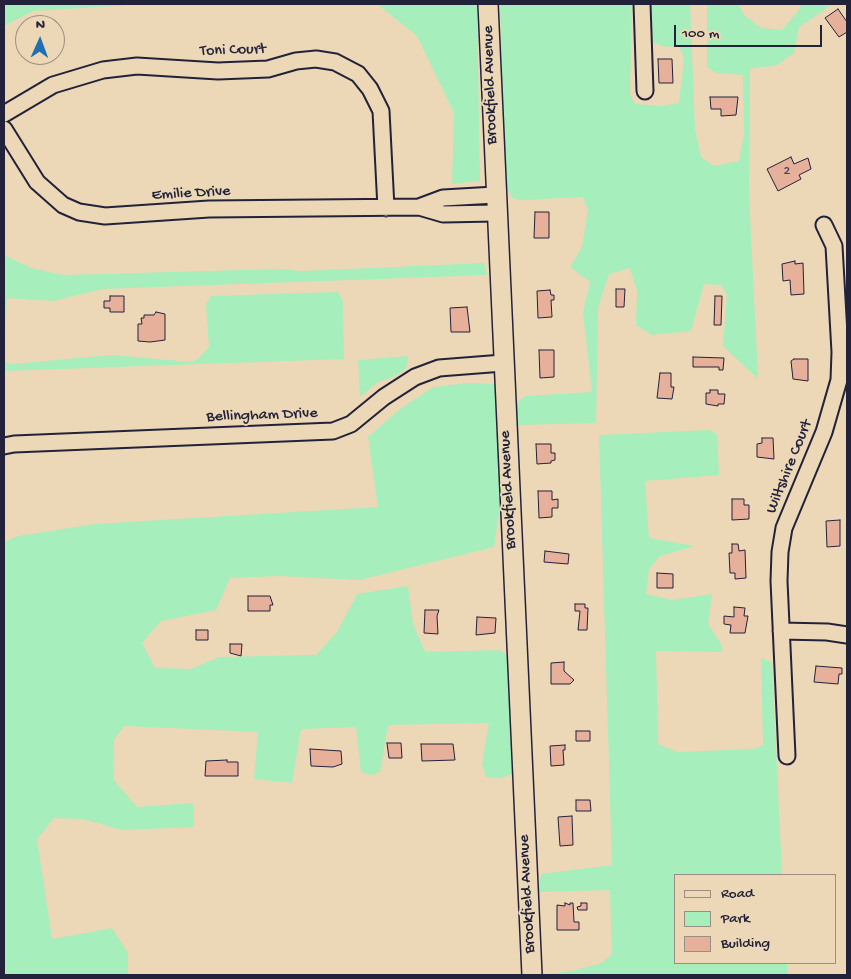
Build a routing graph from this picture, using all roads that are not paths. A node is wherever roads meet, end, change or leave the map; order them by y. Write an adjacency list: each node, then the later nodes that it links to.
1 (488, 4): 7 (main road, Brookfield Avenue)
2 (642, 4): 3 (street)
3 (644, 91)
4 (4, 114): 9 (street, Toni Court)
5 (4, 129): 9 (street, Emilie Drive)
6 (450, 198): 7 (street, Emilie Drive); 8 (street, Emilie Drive); 10 (street)
7 (496, 204): 10 (street, Emilie Drive); 12 (main road, Brookfield Avenue)
8 (419, 207): 9 (street, Emilie Drive); 10 (street, Emilie Drive)
9 (386, 208)
10 (450, 214)
11 (824, 225): 14 (street, Wiltshire Court)
12 (503, 363): 13 (street, Bellingham Drive); 17 (main road, Brookfield Avenue)
13 (4, 446)
14 (781, 631): 15 (street); 16 (street, Wiltshire Court)
15 (847, 635)
16 (787, 756)
17 (532, 975)

